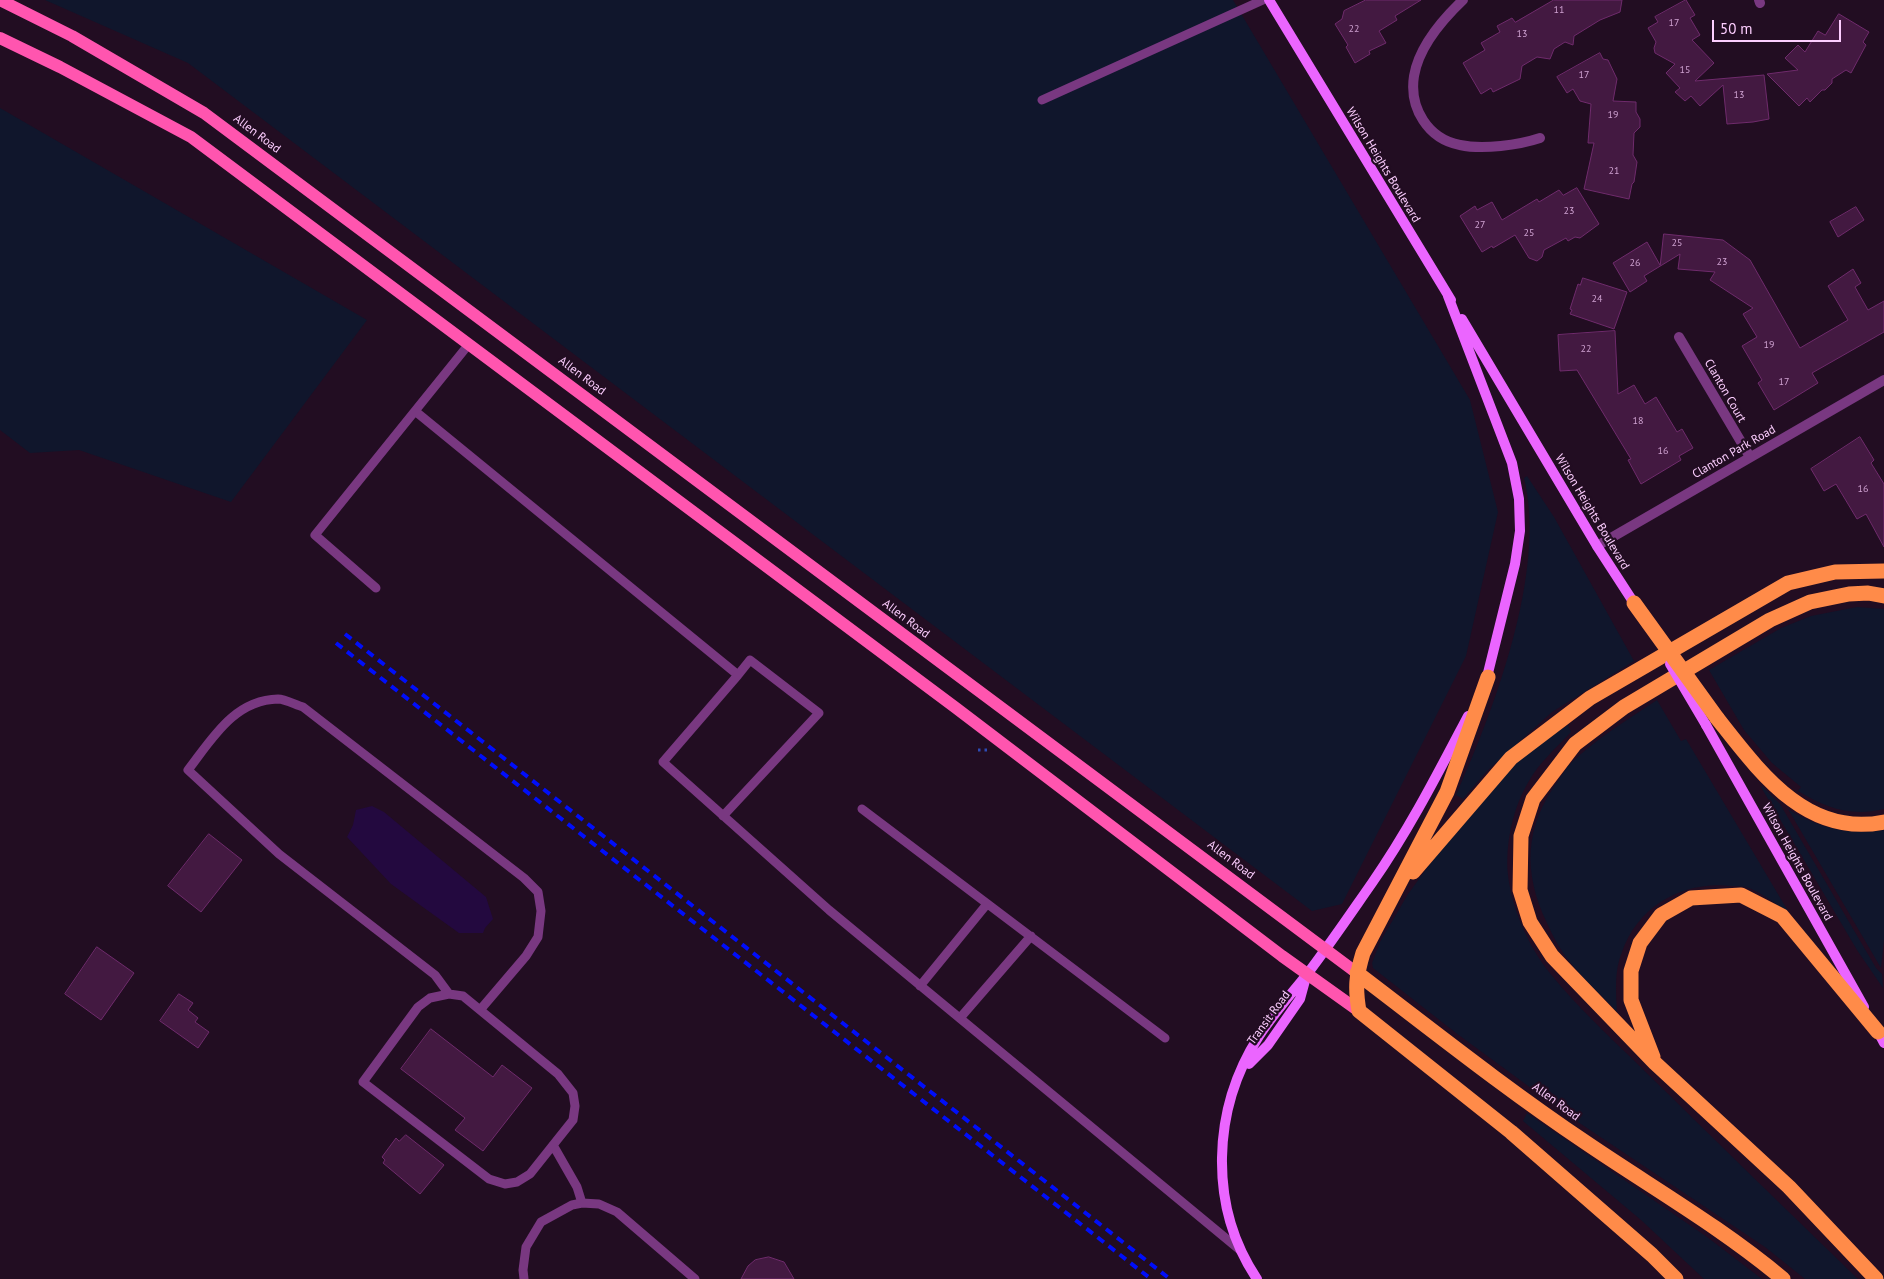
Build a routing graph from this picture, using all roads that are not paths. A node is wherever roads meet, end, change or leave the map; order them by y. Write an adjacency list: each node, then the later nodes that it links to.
1 (0, 0): 28 (main road, Allen Road)
2 (1263, 0): 6 (lane)
3 (1269, 0): 8 (main road, Wilson Heights Boulevard)
4 (1463, 0): 7 (street)
5 (0, 38): 10 (main road)
6 (1042, 100)
7 (1540, 138)
8 (1448, 296): 14 (main road, Wilson Heights Boulevard); 20 (main road, Transit Road)
9 (1679, 337): 13 (street, Clanton Court)
10 (468, 344): 12 (lane); 30 (main road)
11 (1883, 384): 13 (street, Clanton Park Road)
12 (415, 411): 16 (lane); 19 (lane)
13 (1750, 457): 14 (street, Clanton Park Road)
14 (1597, 546): 18 (main road, Wilson Heights Boulevard)
15 (1884, 572): 25 (highway)
16 (376, 588)
17 (1884, 596): 38 (highway)
18 (1634, 603): 21 (highway, bridge)
19 (738, 675): 23 (lane); 23 (lane)
20 (1488, 678): 25 (highway); 28 (main road, Transit Road)
21 (1712, 721): 24 (highway); 36 (main road, Wilson Heights Boulevard)
22 (862, 809): 26 (lane)
23 (724, 816): 31 (lane)
24 (1884, 822)
25 (1393, 894): 29 (highway)
26 (987, 904): 27 (lane); 31 (lane)
27 (1031, 936): 35 (lane); 37 (lane)
28 (1325, 949): 29 (main road, Allen Road); 30 (main road, Transit Road)
29 (1357, 973): 34 (highway); 46 (highway, Allen Road)
30 (1307, 974): 34 (main road); 41 (main road, Transit Road)
31 (920, 986): 35 (lane)
32 (448, 994): 33 (lane); 33 (lane); 39 (lane)
33 (480, 1010): 39 (lane)
34 (1359, 1012): 45 (highway)
35 (960, 1018): 41 (lane)
36 (1881, 1037): 38 (highway)
37 (1165, 1038)
38 (1655, 1063): 47 (highway)
39 (553, 1145): 40 (lane)
40 (582, 1203): 42 (lane); 43 (lane)
41 (1240, 1250): 44 (main road, Transit Road)
42 (524, 1279)
43 (695, 1279)
44 (1257, 1279)
45 (1676, 1279)
46 (1784, 1279)
47 (1876, 1279)

